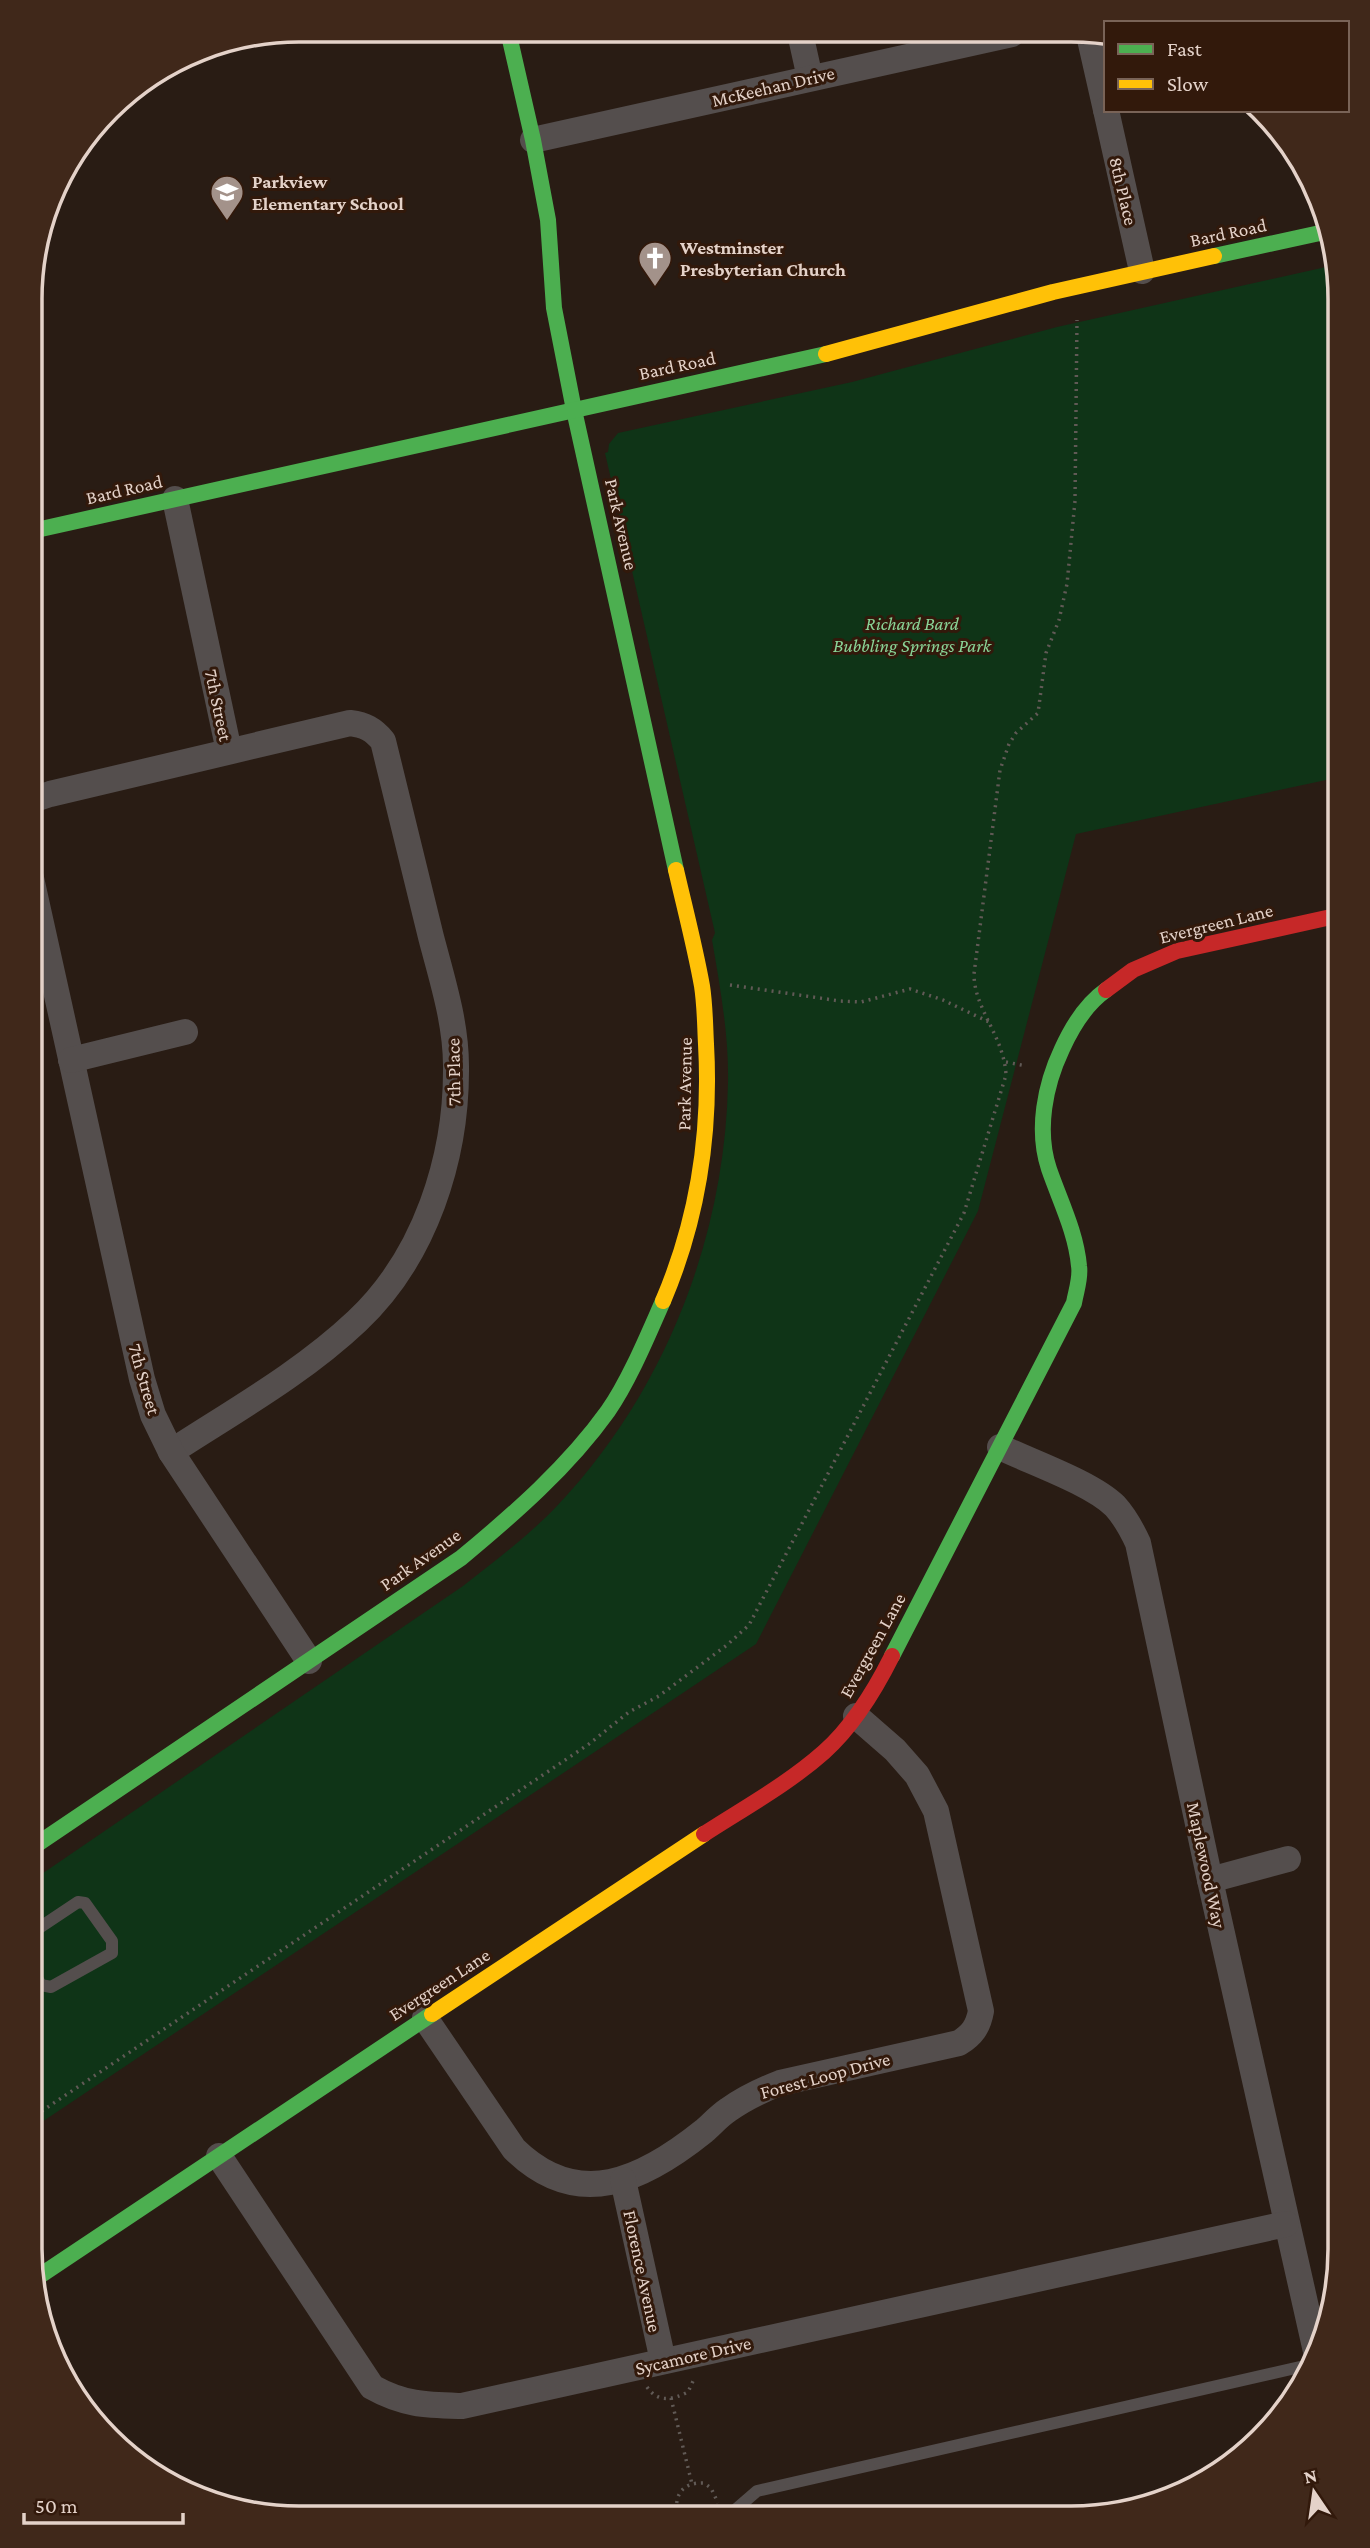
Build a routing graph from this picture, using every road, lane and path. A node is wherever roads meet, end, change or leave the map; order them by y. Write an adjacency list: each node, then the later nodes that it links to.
1 (511, 42): 8 (street, Park Avenue)
2 (802, 42): 5 (street)
3 (975, 42): 5 (street, McKeehan Drive)
4 (1091, 43): 6 (street, 8th Place)
5 (810, 78): 8 (street, McKeehan Drive)
6 (1104, 101)
7 (1106, 112): 10 (street, 8th Place)
8 (533, 140): 12 (street, Park Avenue)
9 (1319, 233): 10 (street, Bard Road)
10 (1142, 271): 12 (street, Bard Road)
11 (1077, 320): 20 (path)
12 (575, 410): 13 (street, Bard Road); 19 (street, Park Avenue)
13 (175, 499): 14 (street, Bard Road); 15 (street, 7th Street)
14 (42, 529)
15 (229, 751): 16 (street, 7th Street); 24 (street, 7th Place)
16 (42, 797)
17 (1328, 918): 23 (street, Evergreen Lane)
18 (42, 928): 22 (street, 7th Street)
19 (702, 987): 20 (path); 25 (street, Park Avenue)
20 (991, 1023): 33 (path)
21 (185, 1032): 22 (street)
22 (71, 1060): 24 (street, 7th Street)
23 (1000, 1447): 26 (street, Evergreen Lane); 29 (street, Maplewood Way)
24 (172, 1452): 25 (street, 7th Street)
25 (309, 1661): 27 (street, Park Avenue)
26 (856, 1716): 32 (street, Evergreen Lane); 35 (street, Forest Loop Drive)
27 (42, 1841)
28 (1288, 1860): 29 (street)
29 (1210, 1880): 36 (street, Maplewood Way)
30 (42, 1926): 31 (lane)
31 (42, 1985)
32 (425, 2018): 34 (street, Evergreen Lane); 35 (street, Forest Loop Drive)
33 (42, 2111)
34 (219, 2155): 37 (street, Evergreen Lane); 39 (street, Sycamore Drive)
35 (623, 2180): 39 (street, Florence Avenue)
36 (1286, 2224): 38 (street, Maplewood Way); 39 (street, Sycamore Drive)
37 (43, 2273)
38 (1312, 2336)
39 (663, 2361)
40 (1299, 2367): 47 (lane)
41 (694, 2374): 43 (path)
42 (646, 2385): 43 (path)
43 (671, 2398): 44 (path)
44 (692, 2484): 45 (path); 46 (path)
45 (676, 2506)
46 (720, 2506)
47 (733, 2506)

